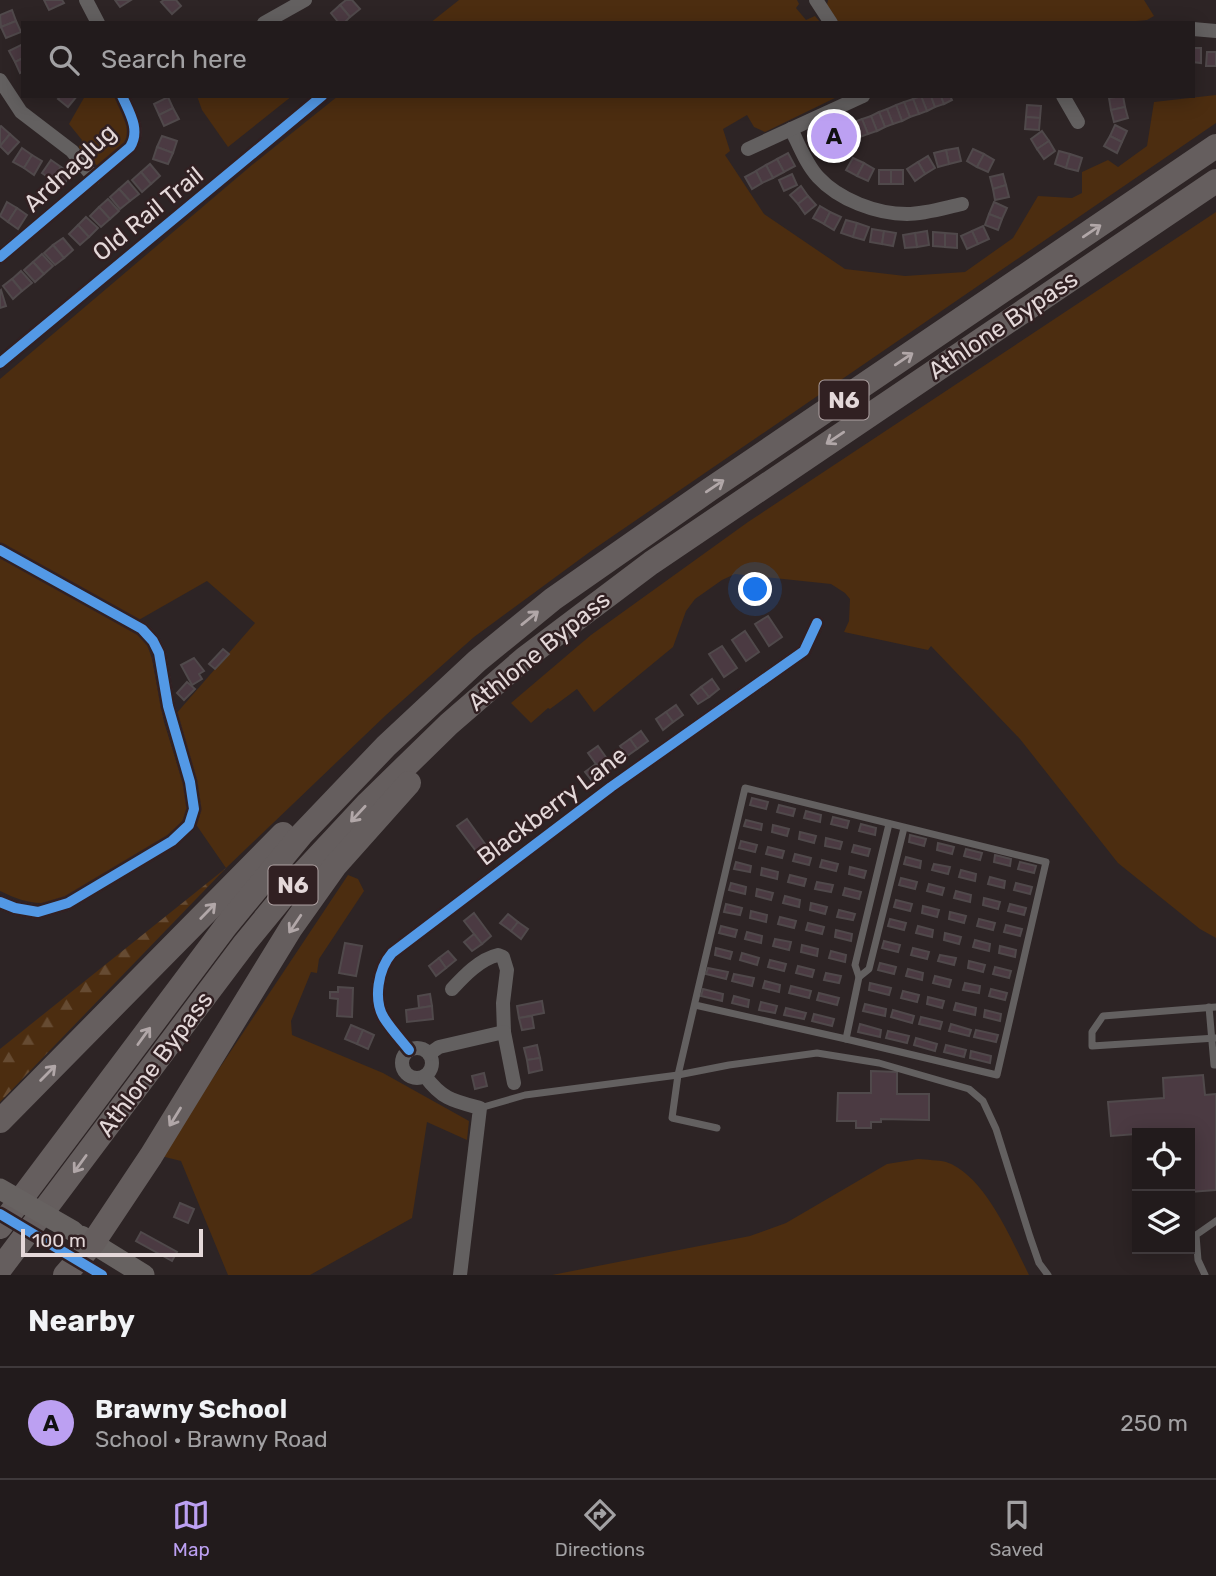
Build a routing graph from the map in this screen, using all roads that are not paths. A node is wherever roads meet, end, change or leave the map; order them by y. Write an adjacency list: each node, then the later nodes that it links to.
1 (86, 0): 4 (street)
2 (305, 0): 5 (street)
3 (811, 3): 6 (street)
4 (97, 21)
5 (268, 21)
6 (829, 21)
7 (1195, 29): 8 (street)
8 (1216, 31)
9 (0, 80): 17 (street, Ardnaglug)
10 (122, 98): 17 (street, Ardnaglug)
11 (859, 98): 14 (street)
12 (1064, 98): 13 (street)
13 (1079, 122)
14 (791, 129): 16 (street); 19 (street)
15 (1216, 146): 24 (highway, Athlone Bypass / N6, one-way to 15)
16 (748, 149)
17 (94, 178): 20 (street, Ardnaglug)
18 (1216, 181): 22 (highway, Athlone Bypass / N6, one-way to 22)
19 (962, 204)
20 (0, 257)
21 (0, 550): 29 (street)
22 (651, 563): 49 (highway, N6, one-way to 49); 50 (highway, Athlone Bypass / N6, one-way to 50)
23 (817, 624): 37 (street, Blackberry Lane)
24 (477, 661): 44 (highway, N6, one-way to 24); 48 (highway, Athlone Bypass / N6, one-way to 24)
25 (889, 824): 26 (lane); 27 (lane); 32 (lane)
26 (904, 828): 28 (lane); 36 (lane)
27 (873, 888): 28 (lane); 30 (lane)
28 (888, 892): 30 (lane)
29 (0, 902)
30 (859, 978): 36 (lane)
31 (452, 989): 34 (street)
32 (695, 1005): 36 (lane); 40 (lane)
33 (1213, 1007): 35 (lane); 35 (lane)
34 (504, 1032): 38 (street); 42 (street)
35 (1214, 1038): 39 (lane)
36 (846, 1039)
37 (409, 1050): 38 (street); 41 (street, Blackberry Lane)
38 (429, 1054): 41 (street)
39 (1216, 1065)
40 (678, 1075): 43 (lane); 45 (lane); 54 (lane)
41 (425, 1076): 43 (street, Blackberry Lane)
42 (514, 1083)
43 (480, 1108): 53 (street)
44 (0, 1121)
45 (717, 1128)
46 (0, 1189): 49 (main road, bridge)
47 (1216, 1221): 55 (lane)
48 (0, 1227)
49 (83, 1237): 51 (highway, N6); 52 (main road)
50 (0, 1269)
51 (65, 1275)
52 (144, 1275)
53 (460, 1275)
54 (1048, 1275)
55 (1205, 1275)

